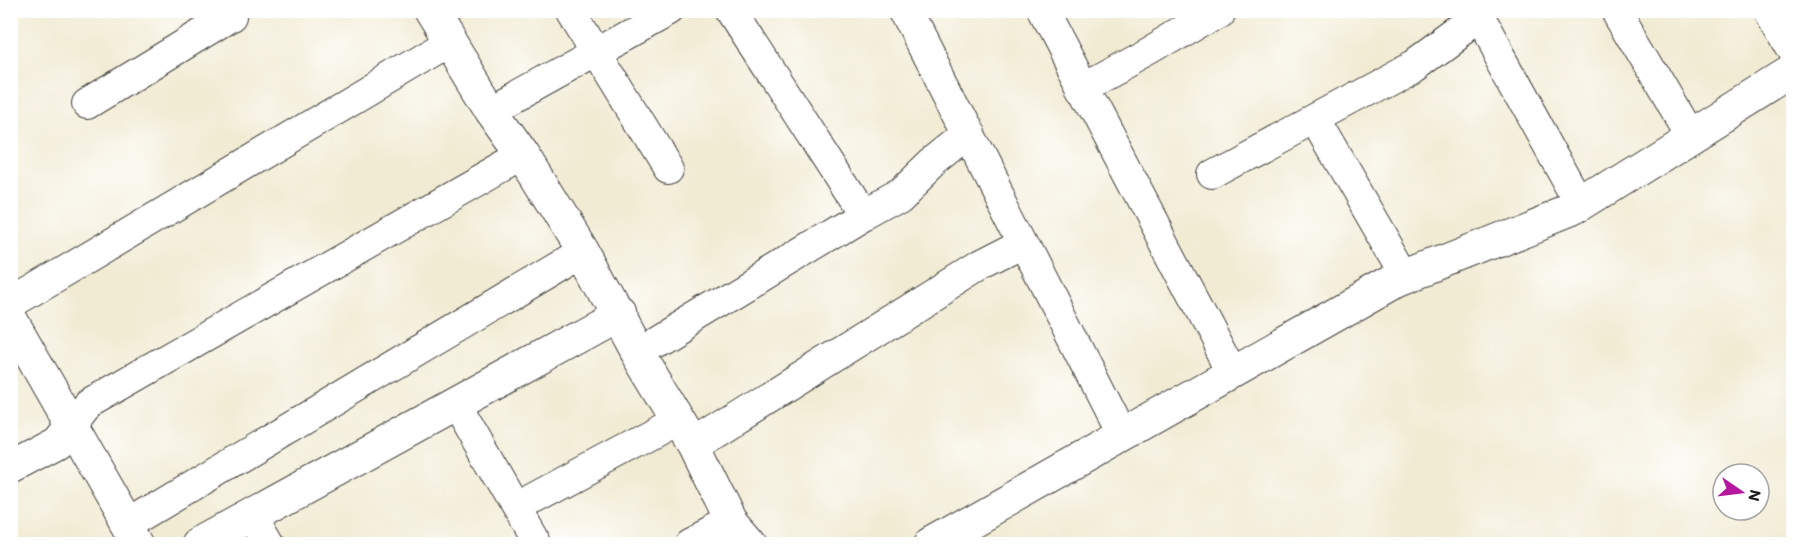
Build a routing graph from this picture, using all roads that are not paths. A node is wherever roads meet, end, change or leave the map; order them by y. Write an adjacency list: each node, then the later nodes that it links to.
1 (228, 10): 17 (street)
2 (430, 10): 12 (street)
3 (571, 10): 13 (street)
4 (671, 10): 13 (street)
5 (731, 10): 26 (street)
6 (1042, 10): 16 (street)
7 (1219, 10): 16 (street)
8 (1617, 10): 21 (street)
9 (1769, 10): 14 (street)
10 (917, 14): 20 (street)
11 (1476, 15): 19 (street); 25 (street)
12 (450, 42): 18 (street); 30 (street)
13 (597, 53): 18 (street); 23 (street)
14 (1794, 53)
15 (1794, 71): 21 (street)
16 (1083, 88): 34 (street)
17 (87, 104)
18 (491, 110): 22 (street)
19 (1315, 119): 24 (street); 29 (street)
20 (969, 134): 26 (street); 27 (street)
21 (1691, 136): 25 (street)
22 (522, 155): 28 (street); 36 (street)
23 (668, 168)
24 (1212, 174)
25 (1581, 204): 29 (street)
26 (863, 215): 33 (street)
27 (1023, 243): 37 (street); 38 (street)
28 (583, 252): 31 (street); 43 (street)
29 (1406, 276): 34 (street)
30 (10, 304)
31 (619, 314): 33 (street); 35 (street)
32 (10, 318): 36 (street)
33 (637, 352): 37 (street)
34 (1233, 373): 38 (street)
35 (455, 403): 40 (street); 41 (street)
36 (71, 425): 39 (street); 43 (street)
37 (686, 433): 40 (street); 42 (street)
38 (1122, 436): 48 (street)
39 (10, 468)
40 (515, 508): 46 (street)
41 (253, 515): 44 (street); 45 (street)
42 (741, 533): 47 (street)
43 (133, 534)
44 (200, 544)
45 (270, 544)
46 (536, 544)
47 (689, 544)
48 (931, 544)

